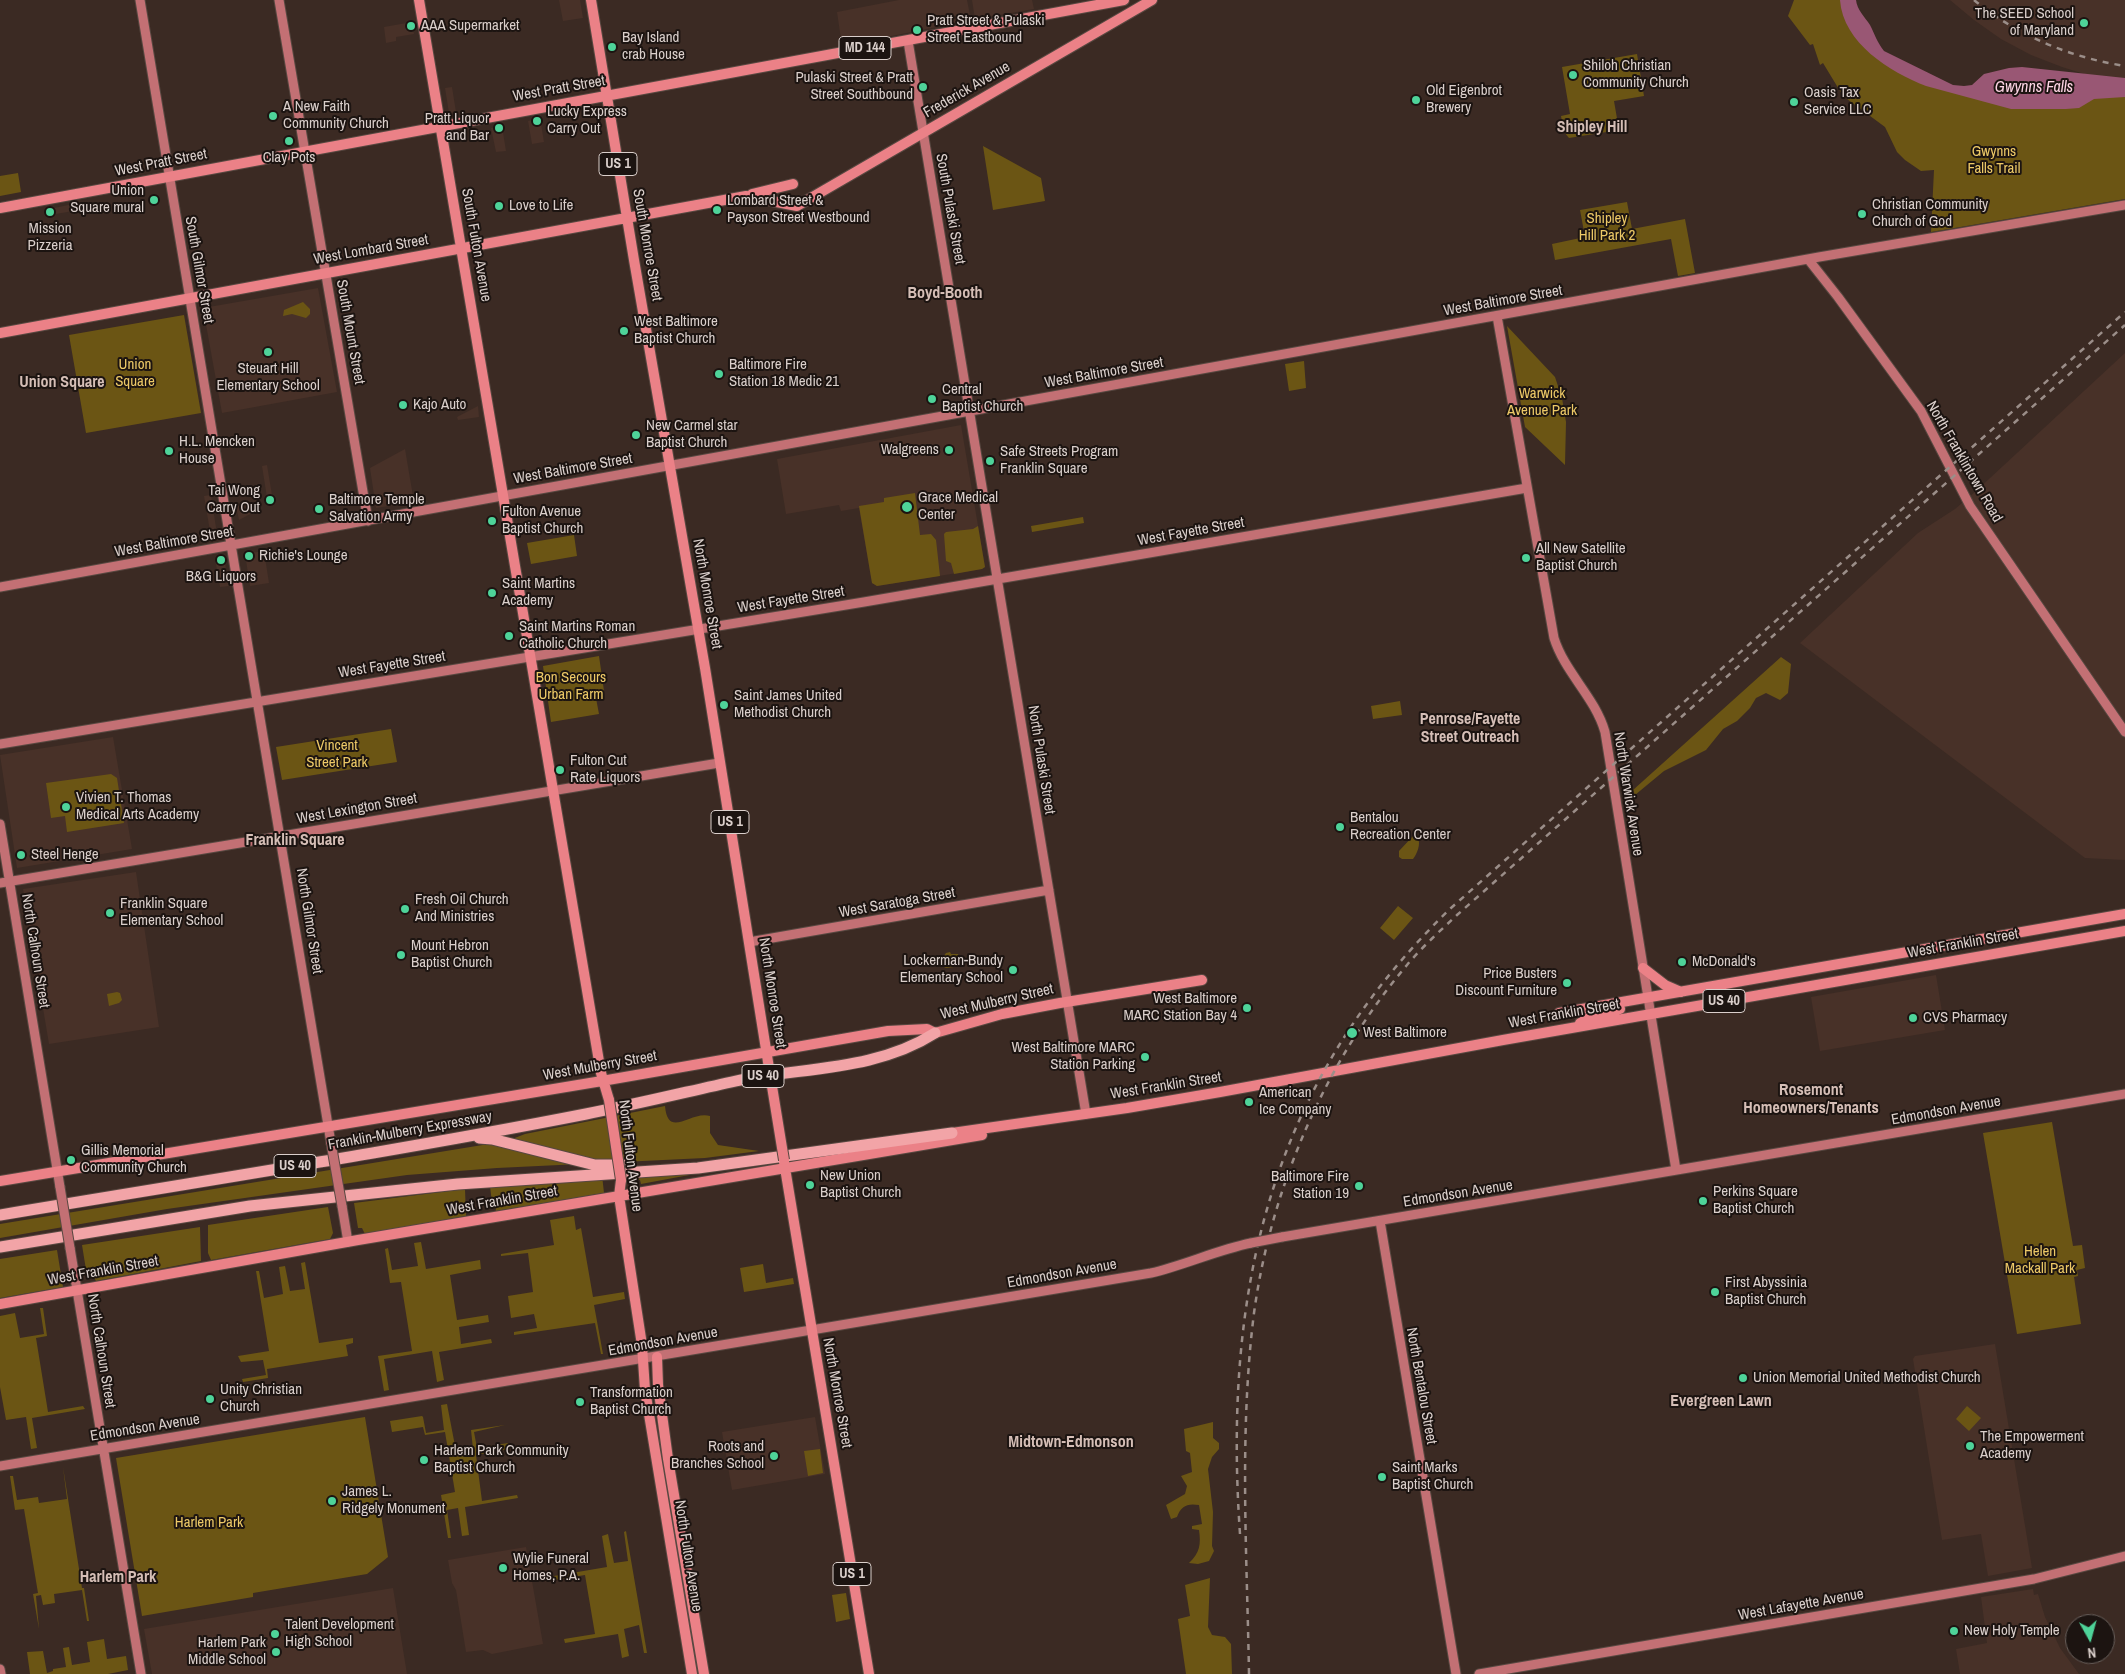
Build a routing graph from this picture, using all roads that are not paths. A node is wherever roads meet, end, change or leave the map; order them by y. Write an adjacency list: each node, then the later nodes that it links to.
1 (140, 0): 12 (street, South Gilmor Street)
2 (279, 0): 11 (street, South Mount Street)
3 (419, 0): 9 (main road, South Fulton Avenue)
4 (591, 0): 8 (main road, South Monroe Street / US 1)
5 (1124, 0): 7 (main road, West Pratt Street / MD 144)
6 (1152, 0): 10 (main road, Frederick Avenue)
7 (908, 41): 8 (main road, West Pratt Street / MD 144); 10 (street, South Pulaski Street)
8 (607, 95): 9 (main road, West Pratt Street / MD 144); 18 (main road, South Monroe Street / US 1)
9 (441, 126): 11 (main road, West Pratt Street); 19 (main road, South Fulton Avenue)
10 (923, 133): 16 (main road, Frederick Avenue); 25 (street, South Pulaski Street)
11 (305, 151): 12 (main road, West Pratt Street); 21 (street, South Mount Street)
12 (169, 176): 17 (main road, West Pratt Street); 22 (street, South Gilmor Street)
13 (793, 184): 14 (main road, West Lombard Street)
14 (746, 196): 16 (main road, West Lombard Street); 18 (main road, West Lombard Street)
15 (2125, 205): 20 (street, West Baltimore Street)
16 (797, 206)
17 (0, 208)
18 (627, 219): 19 (main road, West Lombard Street); 26 (main road, South Monroe Street / US 1)
19 (461, 249): 21 (main road, West Lombard Street); 28 (main road, South Fulton Avenue)
20 (1808, 259): 23 (street, West Baltimore Street); 36 (street, North Franklintown Road)
21 (326, 274): 22 (main road, West Lombard Street); 29 (street, South Mount Street)
22 (190, 299): 24 (main road, West Lombard Street); 30 (street, South Gilmor Street)
23 (1497, 316): 25 (street, West Baltimore Street); 27 (street, North Warwick Avenue)
24 (0, 334)
25 (970, 412): 26 (street, West Baltimore Street); 31 (street, North Pulaski Street)
26 (670, 466): 28 (street, West Baltimore Street); 33 (main road, North Monroe Street / US 1)
27 (1527, 488): 31 (street, West Fayette Street); 47 (street, North Warwick Avenue)
28 (503, 495): 29 (street, West Baltimore Street); 34 (main road, North Fulton Avenue)
29 (368, 521): 30 (street, West Baltimore Street)
30 (232, 545): 32 (street, West Baltimore Street); 35 (street, North Gilmor Street)
31 (998, 579): 33 (street, West Fayette Street); 43 (street, North Pulaski Street)
32 (0, 587)
33 (697, 628): 34 (street, West Fayette Street); 38 (main road, North Monroe Street / US 1)
34 (531, 657): 35 (street, West Fayette Street); 39 (main road, North Fulton Avenue)
35 (258, 701): 37 (street, West Fayette Street); 41 (street, North Gilmor Street)
36 (2125, 732)
37 (0, 744)
38 (719, 763): 39 (street, West Lexington Street); 46 (main road, North Monroe Street / US 1)
39 (553, 790): 41 (street, West Lexington Street); 57 (main road, North Fulton Avenue)
40 (0, 824): 42 (street, North Calhoun Street)
41 (281, 836): 42 (street, West Lexington Street); 61 (street, North Gilmor Street)
42 (5, 882): 66 (street, North Calhoun Street)
43 (1049, 890): 46 (street, West Saratoga Street); 51 (street, North Pulaski Street)
44 (2125, 914): 49 (main road, West Franklin Street / US 40)
45 (2125, 931): 53 (main road, West Franklin Street / US 40)
46 (749, 942): 56 (main road, North Monroe Street / US 1)
47 (1643, 968): 49 (main road); 50 (street, North Warwick Avenue)
48 (1202, 980): 51 (main road, West Mulberry Street / US 40)
49 (1682, 992): 50 (main road, West Franklin Street / US 40)
50 (1648, 998): 52 (main road, West Franklin Street / US 40); 53 (street, North Warwick Avenue); 54 (main road)
51 (1067, 1001): 55 (main road, West Mulberry Street / US 40); 59 (street, North Pulaski Street)
52 (1559, 1013)
53 (1651, 1014): 54 (main road, West Franklin Street / US 40); 65 (street, North Warwick Avenue)
54 (1572, 1028): 59 (main road, West Franklin Street / US 40)
55 (935, 1033): 56 (main road, West Mulberry Street); 63 (highway, Franklin-Mulberry Expressway / US 40)
56 (767, 1052): 57 (main road, West Mulberry Street); 64 (main road, North Monroe Street / US 1, bridge)
57 (602, 1081): 61 (main road, West Mulberry Street); 68 (main road, North Fulton Avenue, bridge)
58 (2125, 1094): 65 (street, Edmondson Avenue)
59 (1086, 1114): 60 (main road, West Franklin Street / US 40)
60 (1008, 1125): 62 (main road, West Franklin Street / US 40); 64 (main road, West Franklin Street)
61 (329, 1127): 66 (main road, West Mulberry Street); 71 (street, North Gilmor Street, bridge)
62 (952, 1133): 63 (highway); 72 (highway, US 40)
63 (465, 1137): 69 (highway, Franklin-Mulberry Expressway / US 40)
64 (785, 1163): 68 (main road, West Franklin Street); 75 (main road, North Monroe Street / US 1)
65 (1676, 1170): 70 (street, Edmondson Avenue)
66 (57, 1172): 67 (main road, West Mulberry Street); 73 (street, North Calhoun Street, bridge)
67 (0, 1181)
68 (619, 1196): 71 (main road, West Franklin Street); 77 (main road, North Fulton Avenue)
69 (0, 1215)
70 (1380, 1221): 75 (street, Edmondson Avenue, bridge); 87 (street, North Bentalou Street)
71 (348, 1242): 73 (main road, West Franklin Street)
72 (0, 1247)
73 (77, 1292): 74 (main road, West Franklin Street); 78 (street, North Calhoun Street)
74 (0, 1304)
75 (811, 1331): 76 (street, Edmondson Avenue); 86 (main road, North Monroe Street / US 1)
76 (657, 1357): 77 (street, Edmondson Avenue); 85 (main road, North Fulton Avenue)
77 (643, 1359): 78 (street, Edmondson Avenue); 84 (main road, North Fulton Avenue)
78 (103, 1449): 79 (street, Edmondson Avenue); 83 (street, North Calhoun Street)
79 (0, 1466)
80 (2125, 1556): 88 (street, West Lafayette Avenue)
81 (0, 1669): 82 (street)
82 (1, 1674)
83 (141, 1674)
84 (692, 1674)
85 (704, 1674)
86 (869, 1674)
87 (1456, 1674)
88 (1479, 1674)

